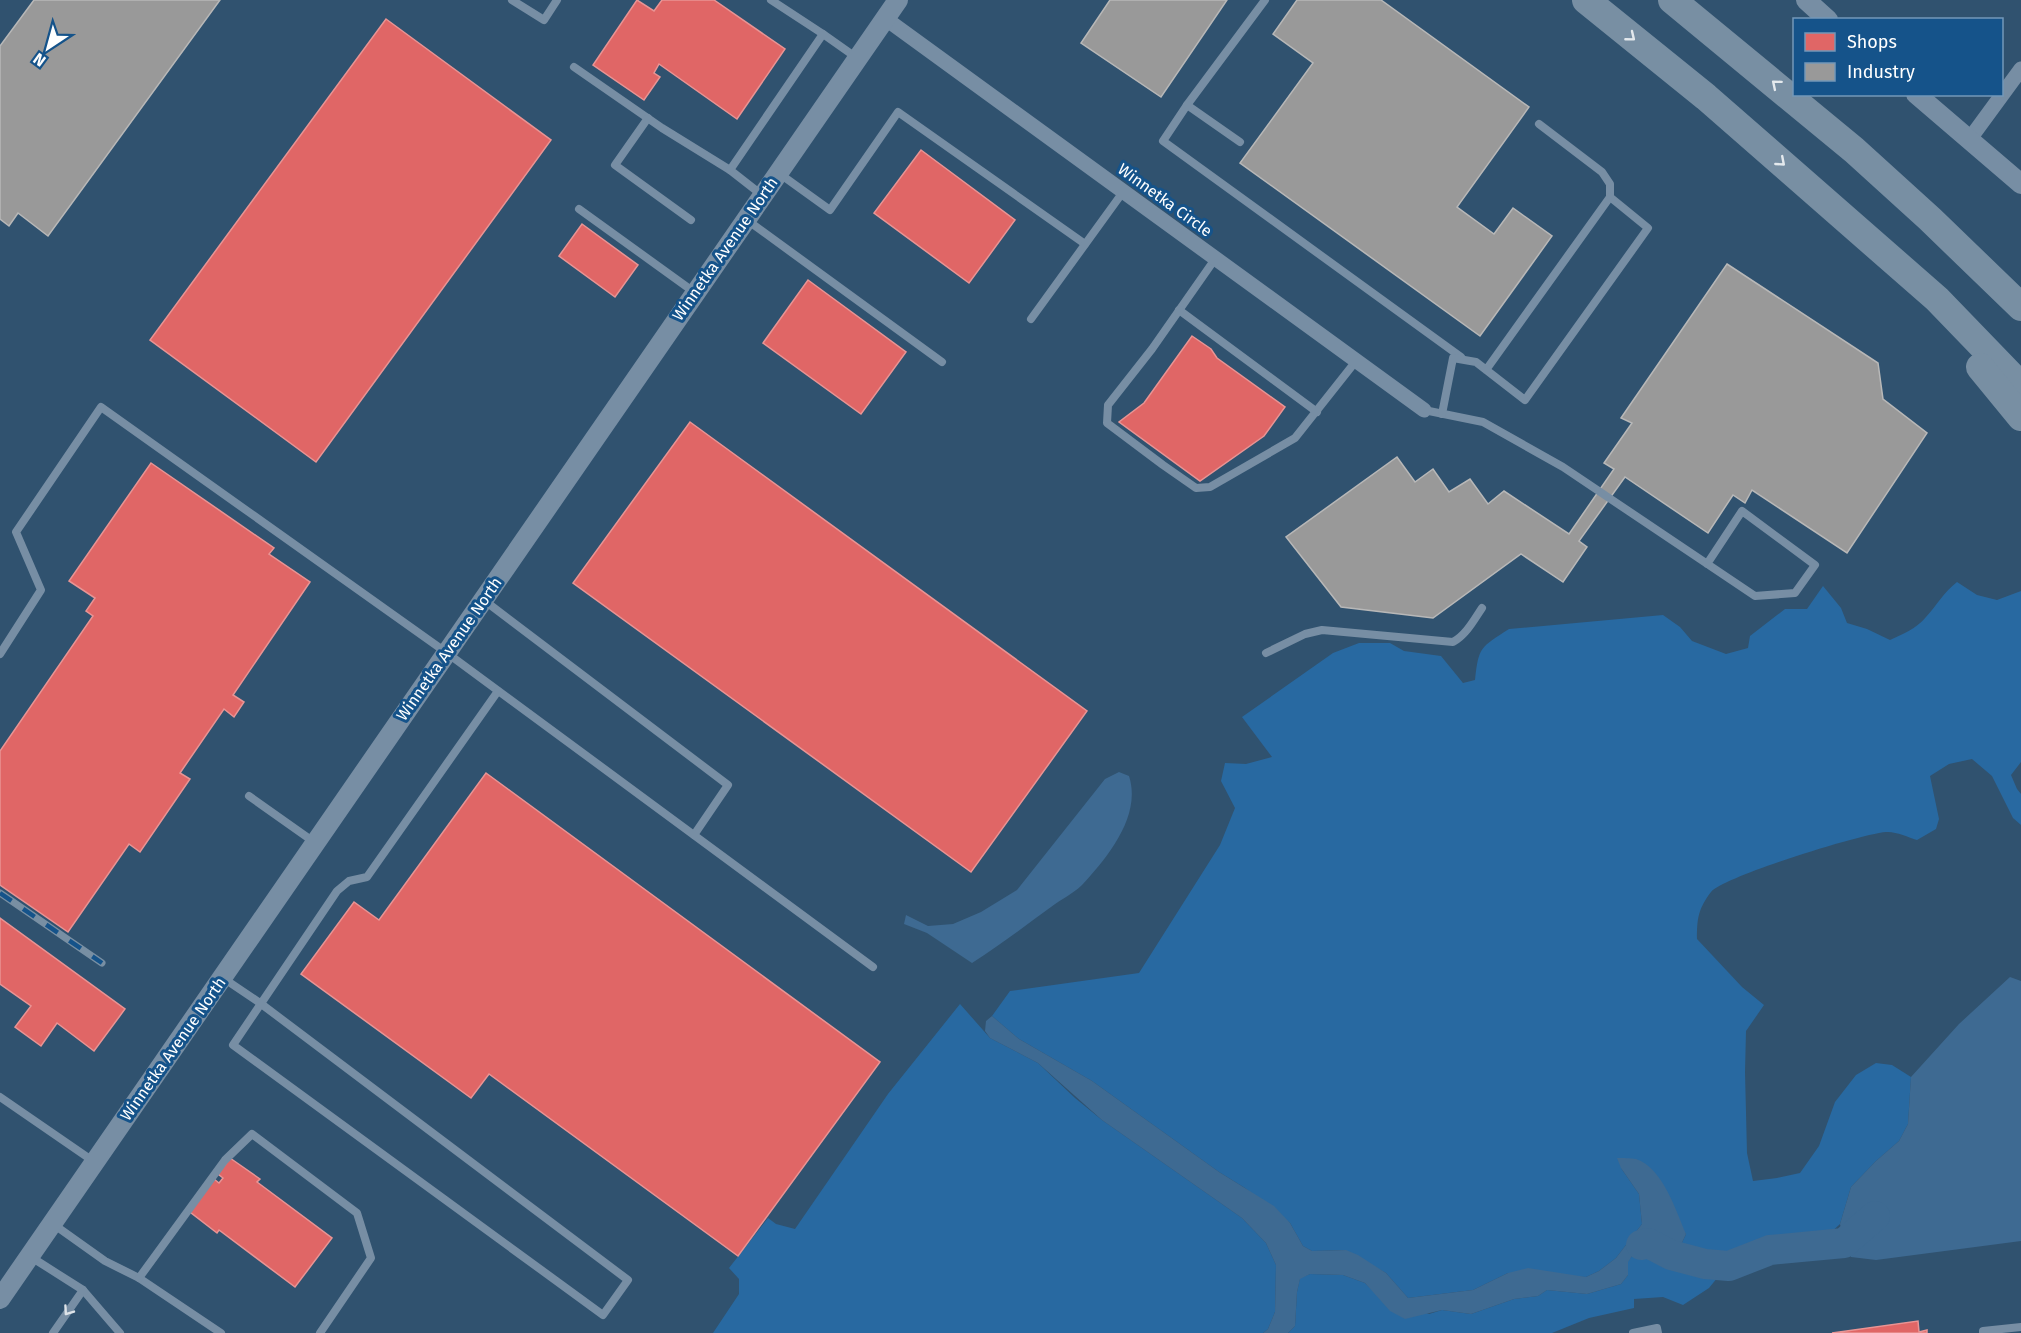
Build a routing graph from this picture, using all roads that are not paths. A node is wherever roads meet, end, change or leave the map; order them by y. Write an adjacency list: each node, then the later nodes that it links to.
1 (512, 0): 2 (lane)
2 (557, 0)
3 (771, 0): 11 (lane)
4 (1265, 0): 18 (lane)
5 (1586, 0): 37 (highway, one-way to 37)
6 (1672, 0): 19 (highway, one-way to 6)
7 (1806, 0): 9 (street)
8 (897, 1): 10 (street, Winnetka Avenue North)
9 (1826, 18)
10 (886, 19): 12 (street, Winnetka Avenue North); 27 (street, Winnetka Circle)
11 (823, 34): 12 (lane); 24 (lane)
12 (858, 58): 25 (street, Winnetka Avenue North)
13 (574, 67): 20 (lane)
14 (2021, 69): 15 (street)
15 (2003, 94)
16 (1918, 96): 22 (street)
17 (2001, 96): 22 (street)
18 (1187, 105): 23 (lane); 41 (lane)
19 (1805, 109): 35 (highway); 38 (highway)
20 (648, 118): 24 (lane); 32 (lane)
21 (1539, 124): 29 (lane)
22 (1969, 140): 26 (street)
23 (1240, 142)
24 (730, 170): 28 (lane)
25 (778, 173): 28 (street, Winnetka Avenue North); 33 (lane)
26 (2021, 184)
27 (1123, 192): 33 (lane); 34 (street, Winnetka Circle)
28 (763, 196): 31 (street, Winnetka Avenue North)
29 (1610, 197): 44 (lane); 44 (lane)
30 (579, 209): 36 (lane)
31 (746, 219): 36 (street, Winnetka Avenue North); 43 (lane)
32 (691, 220)
33 (1085, 244): 40 (lane)
34 (1215, 259): 39 (lane); 42 (street, Winnetka Circle)
35 (2021, 290)
36 (695, 293): 51 (street, Winnetka Avenue North)
37 (1937, 299): 45 (highway); 49 (highway)
38 (2021, 307)
39 (1179, 310): 47 (lane); 47 (lane)
40 (1031, 319)
41 (1465, 360): 44 (lane); 48 (lane)
42 (1356, 361): 46 (street, Winnetka Circle); 47 (lane)
43 (942, 362)
44 (1486, 370)
45 (2021, 386)
46 (1424, 410): 48 (lane)
47 (1317, 412)
48 (1443, 414): 50 (lane)
49 (2021, 417)
50 (1707, 564): 50 (lane)
51 (483, 600): 53 (street, Winnetka Avenue North); 58 (lane)
52 (1482, 608): 55 (lane)
53 (447, 653): 54 (lane); 56 (lane); 59 (street, Winnetka Avenue North)
54 (0, 654)
55 (1266, 654)
56 (498, 691): 58 (lane); 62 (lane)
57 (249, 796): 59 (lane)
58 (694, 835): 60 (lane)
59 (315, 843): 61 (street, Winnetka Avenue North)
60 (873, 966)
61 (222, 977): 62 (lane); 64 (street, Winnetka Avenue North)
62 (260, 1003): 62 (lane)
63 (0, 1097): 64 (lane)
64 (95, 1162): 65 (street, Winnetka Avenue North)
65 (52, 1223): 66 (street, Winnetka Avenue North); 67 (lane)
66 (30, 1256): 68 (lane); 69 (street, Winnetka Avenue North)
67 (139, 1278): 74 (lane); 75 (lane)
68 (83, 1290): 72 (lane, one-way to 72); 73 (lane)
69 (0, 1299)
70 (2021, 1327): 71 (lane)
71 (1983, 1332): 78 (lane)
72 (53, 1333)
73 (120, 1333)
74 (221, 1333)
75 (320, 1333)
76 (1633, 1333): 77 (lane)
77 (1658, 1333)
78 (1974, 1333)

